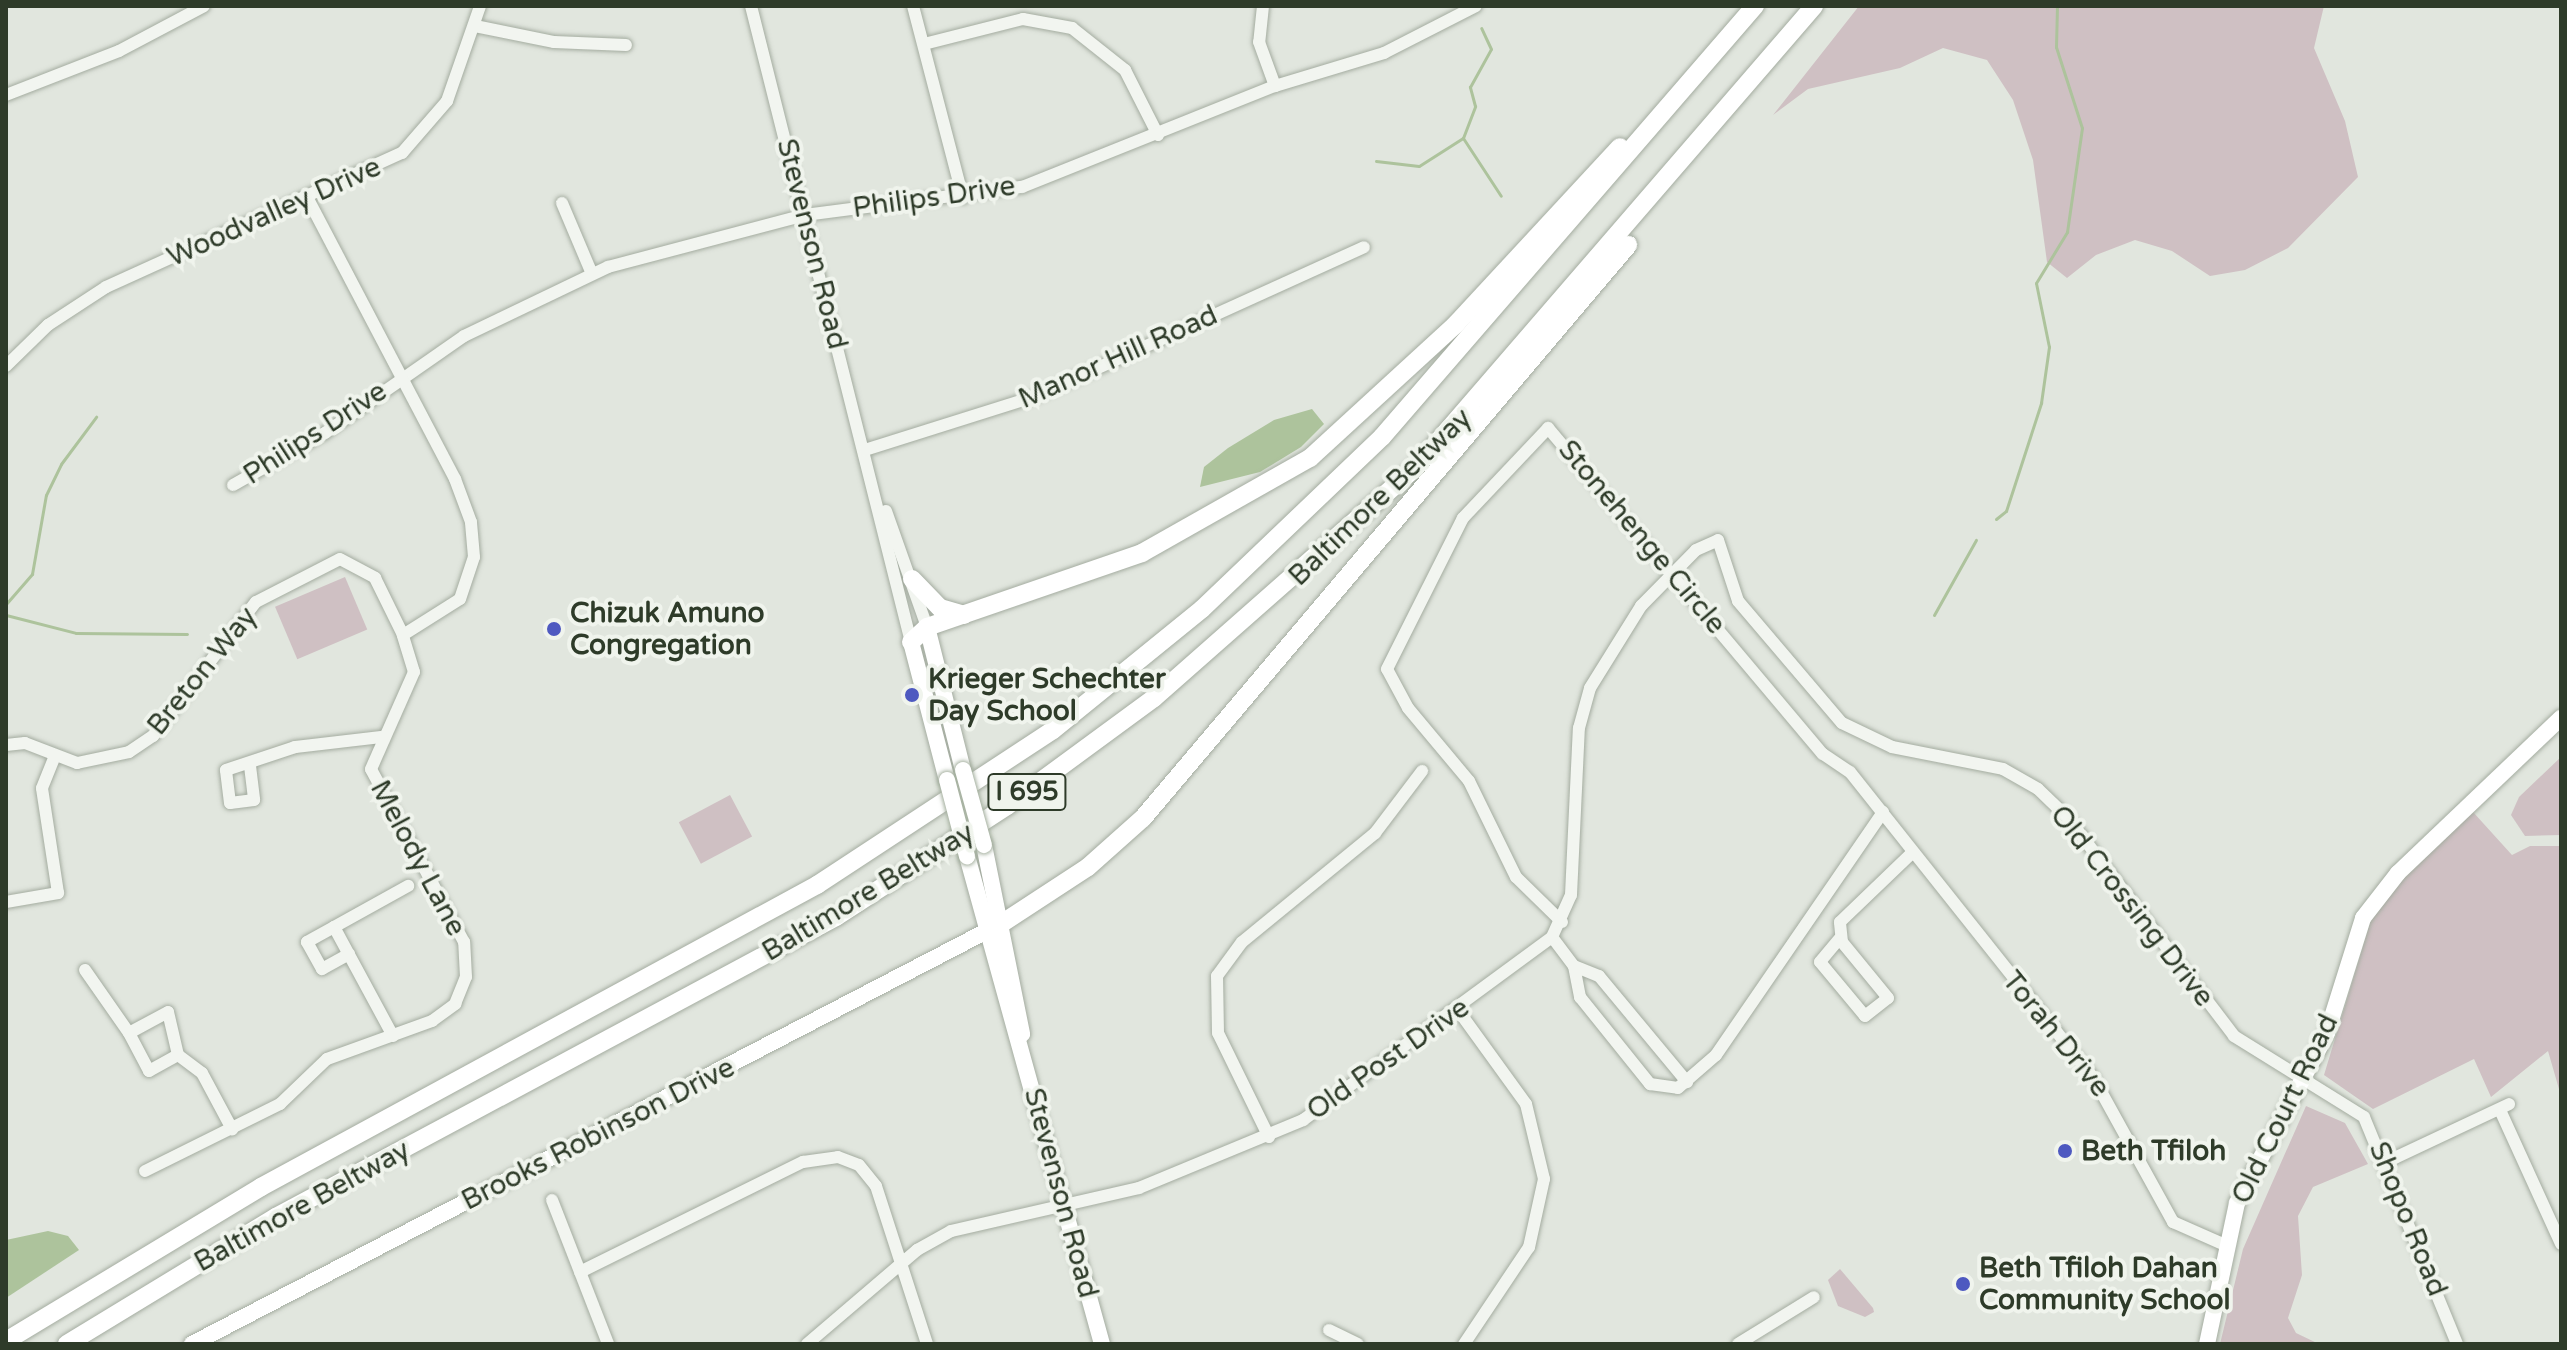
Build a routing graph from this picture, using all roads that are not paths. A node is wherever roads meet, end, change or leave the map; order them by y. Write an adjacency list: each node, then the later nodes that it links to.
1 (204, 6): 14 (street)
2 (480, 6): 10 (street, Woodvalley Drive)
3 (751, 6): 19 (street, Stevenson Road)
4 (913, 6): 11 (street)
5 (1263, 6): 13 (street)
6 (1476, 6): 13 (street, Philips Drive)
7 (1755, 6): 9 (highway, Baltimore Beltway / I 695)
8 (1811, 10): 45 (highway); 71 (highway, Baltimore Beltway / I 695)
9 (1742, 22): 30 (highway); 70 (highway, Baltimore Beltway / I 695)
10 (475, 26): 12 (street); 17 (street, Woodvalley Drive)
11 (924, 44): 15 (street); 16 (street)
12 (626, 45)
13 (1275, 86): 15 (street, Philips Drive)
14 (6, 95)
15 (1158, 135): 16 (street, Philips Drive)
16 (963, 198): 19 (street, Philips Drive)
17 (308, 199): 22 (street, Woodvalley Drive); 23 (street)
18 (562, 203): 21 (street)
19 (805, 215): 21 (street, Philips Drive); 24 (street, Stevenson Road)
20 (1364, 247): 24 (street, Manor Hill Road)
21 (592, 274): 23 (street, Philips Drive)
22 (6, 365)
23 (402, 376): 26 (street, Philips Drive); 32 (street)
24 (865, 450): 25 (street, Stevenson Road)
25 (874, 482): 29 (street, Stevenson Road); 33 (street, Stevenson Road)
26 (233, 485)
27 (1718, 540): 28 (street, Old Post Drive); 56 (street, Old Crossing Drive)
28 (1673, 572): 40 (street, Stonehenge Circle); 44 (street, Old Post Drive); 44 (street, Stonehenge Circle)
29 (912, 579): 30 (highway); 31 (street, Stevenson Road)
30 (967, 616): 31 (highway)
31 (927, 627): 33 (highway); 45 (main road, Stevenson Road, bridge)
32 (403, 635): 35 (street, Melody Lane); 37 (street, Breton Way)
33 (911, 642): 45 (main road, Stevenson Road, bridge)
34 (2561, 718): 56 (main road, Old Court Road)
35 (381, 737): 38 (street); 54 (street, Melody Lane)
36 (6, 745): 37 (street, Breton Way)
37 (54, 758): 43 (street)
38 (250, 766)
39 (1422, 771): 59 (street)
40 (1883, 812): 41 (street, Torah Drive); 57 (street)
41 (1911, 854): 48 (street); 65 (street, Torah Drive)
42 (408, 886): 46 (street)
43 (6, 902)
44 (1562, 922): 47 (street, Old Post Drive)
45 (996, 926): 63 (main road, Stevenson Road); 72 (main road, Brooks Robinson Drive)
46 (334, 927): 49 (street); 49 (street)
47 (1552, 937): 50 (street); 52 (street, Old Post Drive)
48 (1840, 938): 48 (street)
49 (349, 954): 54 (street)
50 (1574, 966): 57 (street); 57 (street)
51 (85, 970): 53 (street)
52 (1458, 1010): 59 (street, Old Post Drive); 78 (street)
53 (129, 1033): 55 (street); 55 (street)
54 (393, 1036): 58 (street, Melody Lane)
55 (178, 1055): 58 (street)
56 (2304, 1079): 60 (street, Shopo Road); 65 (main road, Old Court Road)
57 (1687, 1082)
58 (232, 1129): 61 (street, Melody Lane)
59 (1269, 1137): 63 (street, Old Post Drive)
60 (2386, 1162): 64 (street); 81 (street, Shopo Road)
61 (145, 1171)
62 (552, 1200): 67 (street)
63 (1064, 1206): 66 (street, Old Post Drive); 76 (main road, Stevenson Road)
64 (2561, 1244)
65 (2225, 1245): 80 (main road, Old Court Road)
66 (902, 1262): 67 (street); 74 (street, Old Post Drive); 75 (street)
67 (580, 1272): 73 (street)
68 (1814, 1297): 79 (street)
69 (1329, 1330): 77 (street)
70 (6, 1341)
71 (67, 1344)
72 (192, 1344)
73 (608, 1344)
74 (807, 1344)
75 (927, 1344)
76 (1102, 1344)
77 (1358, 1344)
78 (1464, 1344)
79 (1738, 1344)
80 (2207, 1344)
81 (2457, 1344)

